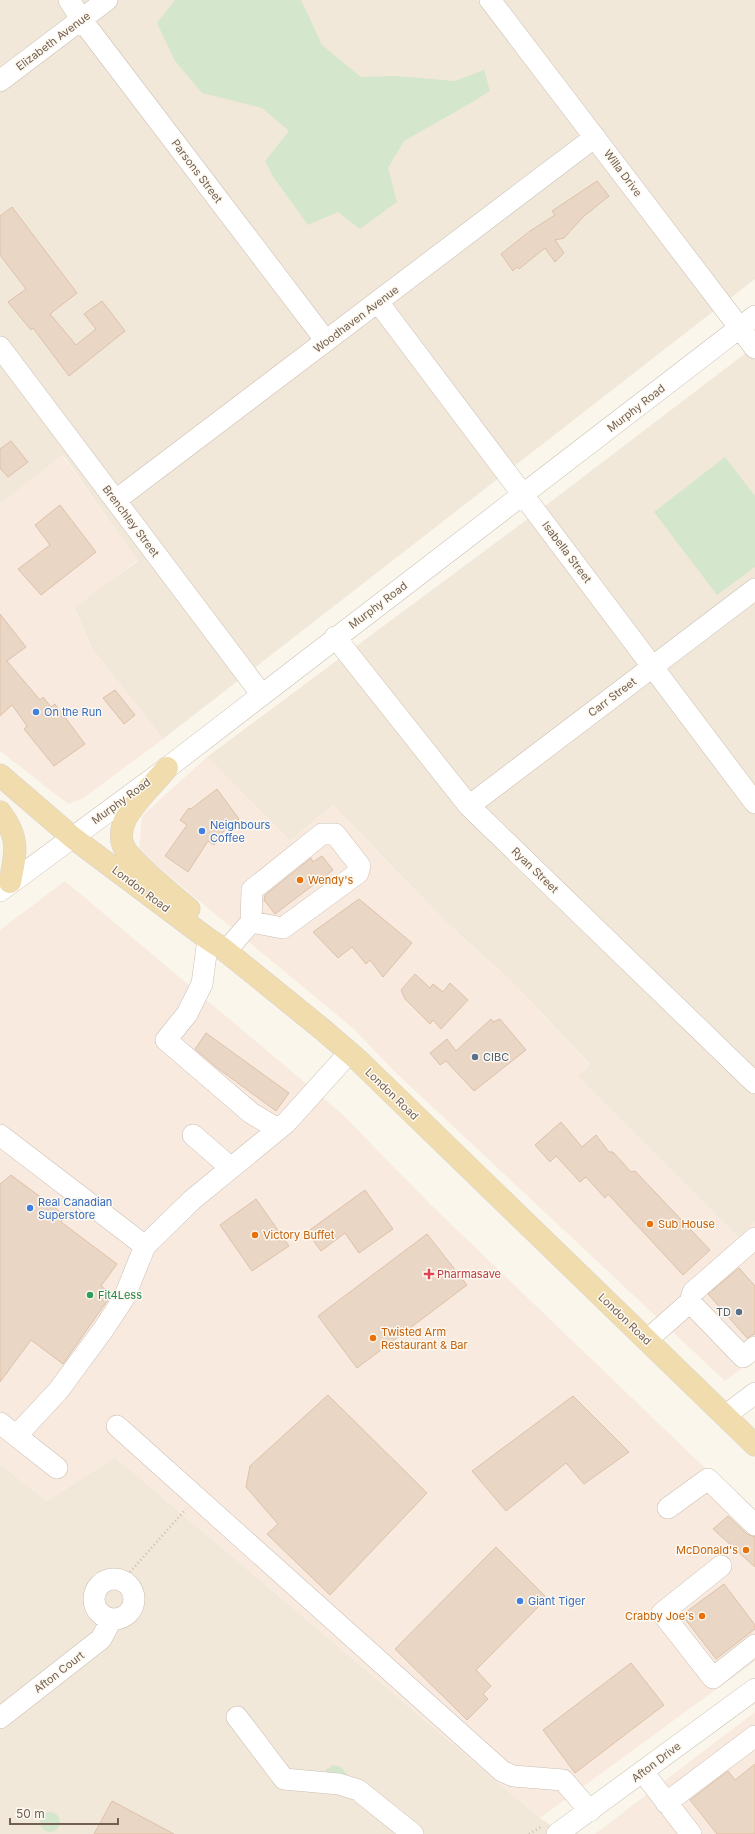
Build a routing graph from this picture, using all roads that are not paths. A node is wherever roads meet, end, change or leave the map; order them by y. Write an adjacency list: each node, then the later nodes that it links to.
1 (69, 0): 4 (street, Parsons Street)
2 (107, 0): 4 (street, Elizabeth Avenue)
3 (490, 0): 6 (street, Willa Drive)
4 (82, 19): 5 (street, Elizabeth Avenue); 9 (street, Parsons Street)
5 (0, 81)
6 (595, 137): 7 (street, Woodhaven Avenue); 8 (street, Willa Drive)
7 (378, 302): 9 (street, Woodhaven Avenue); 12 (street, Isabella Street)
8 (748, 322): 11 (street, Willa Drive); 12 (street, Murphy Road)
9 (326, 341): 13 (street, Woodhaven Avenue)
10 (0, 347): 13 (street, Brenchley Street)
11 (755, 348)
12 (523, 494): 15 (street, Murphy Road); 16 (street, Isabella Street)
13 (116, 500): 17 (street, Brenchley Street)
14 (755, 589): 16 (street, Carr Street)
15 (335, 637): 17 (street, Murphy Road); 21 (street, Ryan Street)
16 (652, 667): 20 (street, Isabella Street); 21 (street, Carr Street)
17 (262, 695): 18 (street, Murphy Road)
18 (167, 768): 23 (street, Murphy Road); 26 (main road)
19 (0, 775): 23 (main road, London Road)
20 (755, 803)
21 (469, 806): 28 (street, Ryan Street)
22 (0, 812): 24 (main road)
23 (72, 837): 24 (street, Murphy Road); 26 (main road, London Road)
24 (3, 888)
25 (251, 922): 25 (street); 26 (street)
26 (219, 946): 27 (main road, London Road); 29 (street)
27 (349, 1053): 29 (street); 36 (main road, London Road)
28 (755, 1083)
29 (278, 1129): 32 (street)
30 (0, 1135): 34 (street)
31 (192, 1135): 32 (street)
32 (231, 1168): 34 (street)
33 (755, 1238): 35 (street)
34 (145, 1246): 42 (street)
35 (690, 1302): 36 (street); 37 (street)
36 (647, 1340): 39 (main road, London Road)
37 (755, 1347)
38 (755, 1393): 39 (street)
39 (725, 1416): 43 (main road, London Road)
40 (0, 1423): 42 (street)
41 (117, 1426): 56 (street)
42 (17, 1435): 44 (street)
43 (755, 1445)
44 (57, 1468)
45 (668, 1508): 46 (street)
46 (755, 1525)
47 (721, 1566): 49 (street)
48 (112, 1619): 48 (street); 52 (street, Afton Court)
49 (755, 1645)
50 (755, 1689): 54 (street, Afton Drive)
51 (237, 1717): 57 (street)
52 (0, 1718)
53 (755, 1736): 55 (street)
54 (642, 1772): 55 (street); 56 (street, Afton Drive)
55 (666, 1803): 59 (street)
56 (590, 1811): 58 (street, Afton Drive)
57 (413, 1834)
58 (557, 1834)
59 (691, 1834)

